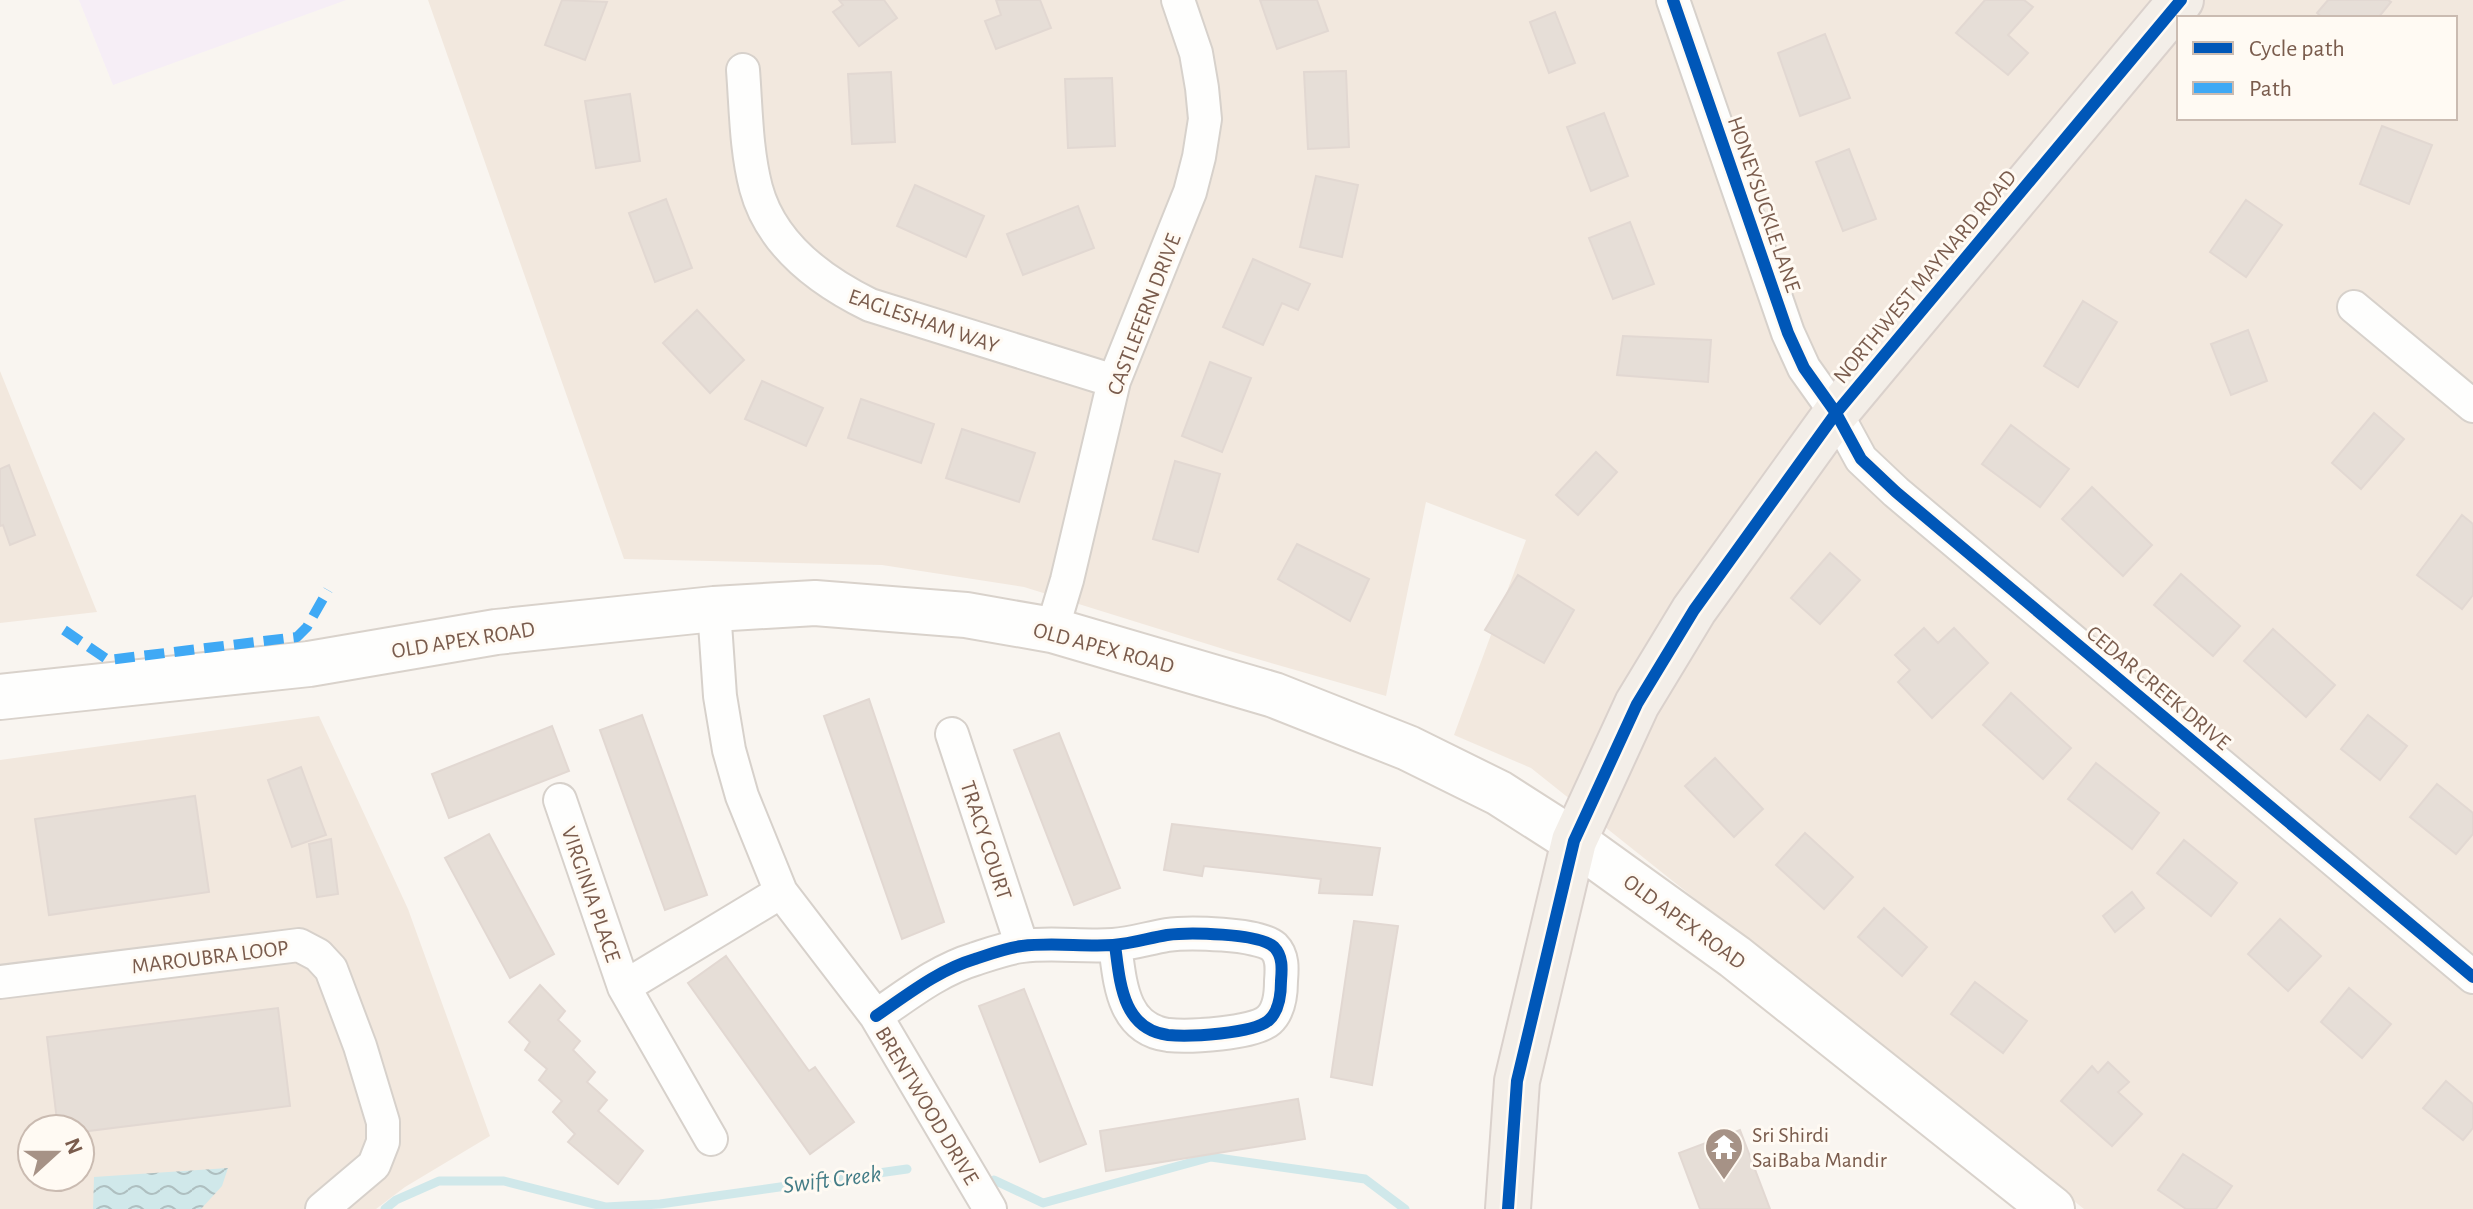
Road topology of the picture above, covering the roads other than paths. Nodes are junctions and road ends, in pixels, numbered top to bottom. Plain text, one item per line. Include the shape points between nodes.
1 (1178, 0) edge
2 (1673, 0) edge
3 (2181, 0) edge
4 (743, 70) dead end
5 (2354, 307) dead end
6 (1114, 381) junction
7 (2473, 406) edge
8 (1836, 413) junction
9 (714, 609) junction
10 (1052, 630) junction
11 (0, 697) edge
12 (952, 734) dead end
13 (560, 800) dead end
14 (1574, 841) junction
15 (781, 892) junction
16 (1115, 945) junction
17 (1022, 946) junction
18 (2473, 977) edge
19 (0, 982) edge
20 (624, 987) junction
21 (876, 1016) junction
22 (711, 1139) dead end
23 (322, 1209) edge
24 (990, 1209) edge
25 (1508, 1209) edge
26 (2052, 1209) edge

1 - 6 street, CASTLEFERN DRIVE via 1202,88 1205,119 1199,157 1190,192
2 - 8 street, HONEYSUCKLE LANE via 1788,333 1804,368
3 - 8 main road, NORTHWEST MAYNARD ROAD
4 - 6 street, EAGLESHAM WAY via 757,191 790,248 812,271 870,305
5 - 7 street
6 - 10 street, CASTLEFERN DRIVE
8 - 14 main road, NORTHWEST MAYNARD ROAD via 1694,610 1637,704
8 - 18 street, CEDAR CREEK DRIVE via 1861,459 1896,492
9 - 10 main road, OLD APEX ROAD via 815,603 966,615
9 - 11 main road, OLD APEX ROAD via 496,632 309,664
9 - 15 street, BRENTWOOD DRIVE via 729,750
10 - 14 main road, OLD APEX ROAD via 1274,695 1408,748 1499,793
12 - 17 street, TRACY COURT
13 - 20 street, VIRGINIA PLACE
14 - 25 main road, NORTHWEST MAYNARD ROAD via 1517,1081
14 - 26 main road, OLD APEX ROAD via 1735,957
15 - 20 street, VIRGINIA PLACE
15 - 21 street, BRENTWOOD DRIVE
16 - 16 street via 1170,934 1264,940 1282,960 1277,1008 1256,1027 1173,1036 1148,1029 1123,1000
16 - 17 street
17 - 21 street via 930,979
19 - 23 street, MAROUBRA LOOP via 299,945 318,955 331,969 383,1122 383,1142 374,1165
20 - 22 street, VIRGINIA PLACE
21 - 24 street, BRENTWOOD DRIVE

